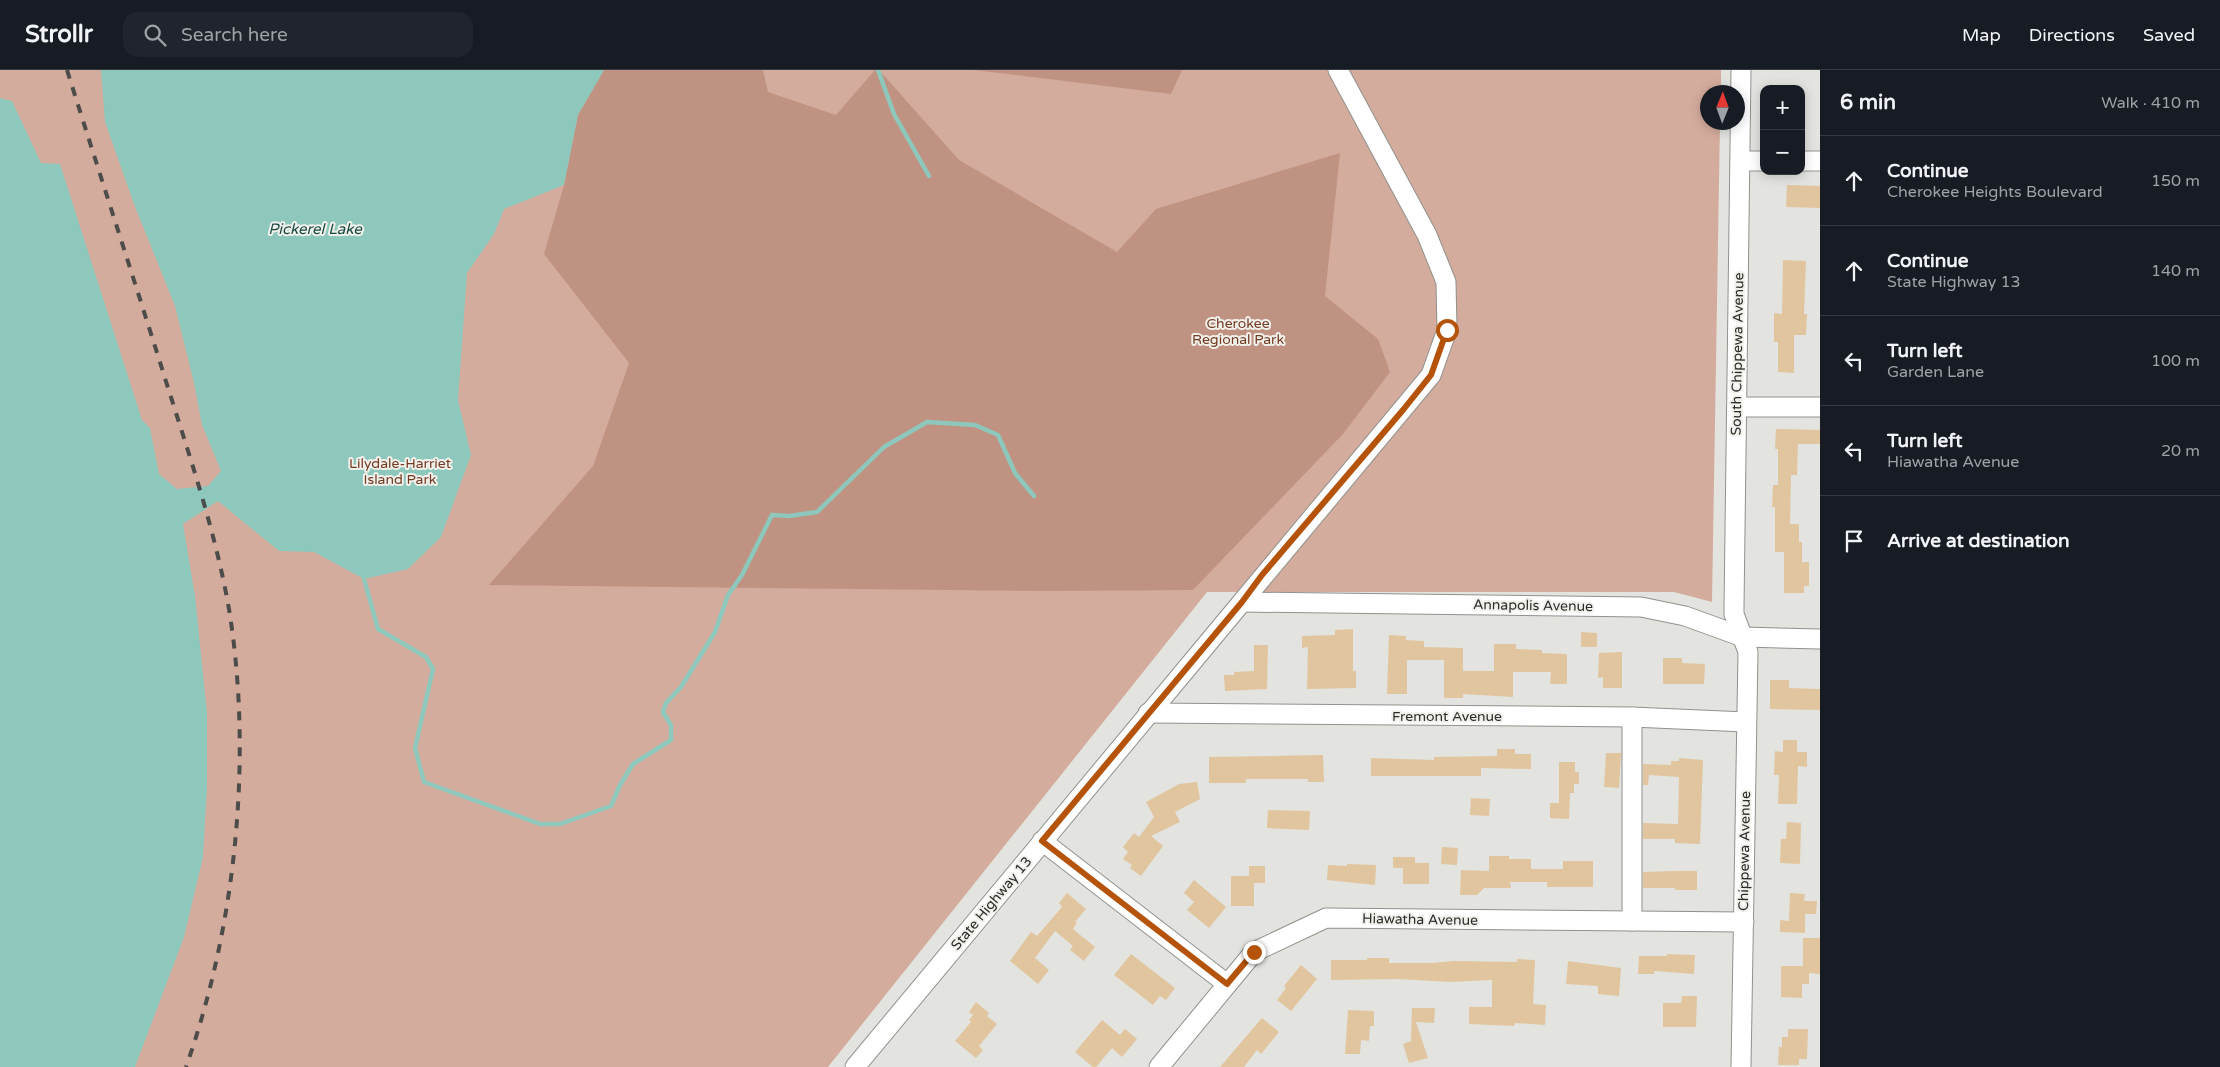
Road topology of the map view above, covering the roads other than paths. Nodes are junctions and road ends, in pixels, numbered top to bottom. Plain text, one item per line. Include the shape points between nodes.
1 (1338, 70) edge
2 (1741, 70) edge
3 (1740, 161) junction
4 (1760, 161) edge
5 (1805, 161) edge
6 (1820, 161) edge
7 (1737, 407) junction
8 (1820, 407) edge
9 (1242, 602) junction
10 (1743, 637) junction
11 (1820, 639) edge
12 (1148, 713) junction
13 (1632, 717) junction
14 (1746, 722) junction
15 (1042, 841) junction
16 (1632, 921) junction
17 (1744, 922) junction
18 (1227, 984) junction
19 (855, 1067) edge
20 (1159, 1067) edge
21 (1741, 1067) edge

1 - 9 street, State Highway 13 via 1427,235 1446,282 1447,330 1431,375
2 - 3 street, South Chippewa Avenue
3 - 4 street
3 - 7 street, South Chippewa Avenue
5 - 6 street
7 - 8 street
7 - 10 street, South Chippewa Avenue via 1734,614
9 - 10 street, Annapolis Avenue via 1641,607 1685,616
9 - 12 street, State Highway 13
10 - 11 street, Annapolis Avenue
10 - 14 street, Chippewa Avenue via 1748,652
12 - 13 street, Fremont Avenue
12 - 15 street, State Highway 13
13 - 14 street, Fremont Avenue
13 - 16 street
14 - 17 street, Chippewa Avenue
15 - 18 street
15 - 19 street, State Highway 13
16 - 17 street, Hiawatha Avenue
16 - 18 street, Hiawatha Avenue via 1326,918 1254,952
17 - 21 street, Chippewa Avenue
18 - 20 street, Hiawatha Avenue

